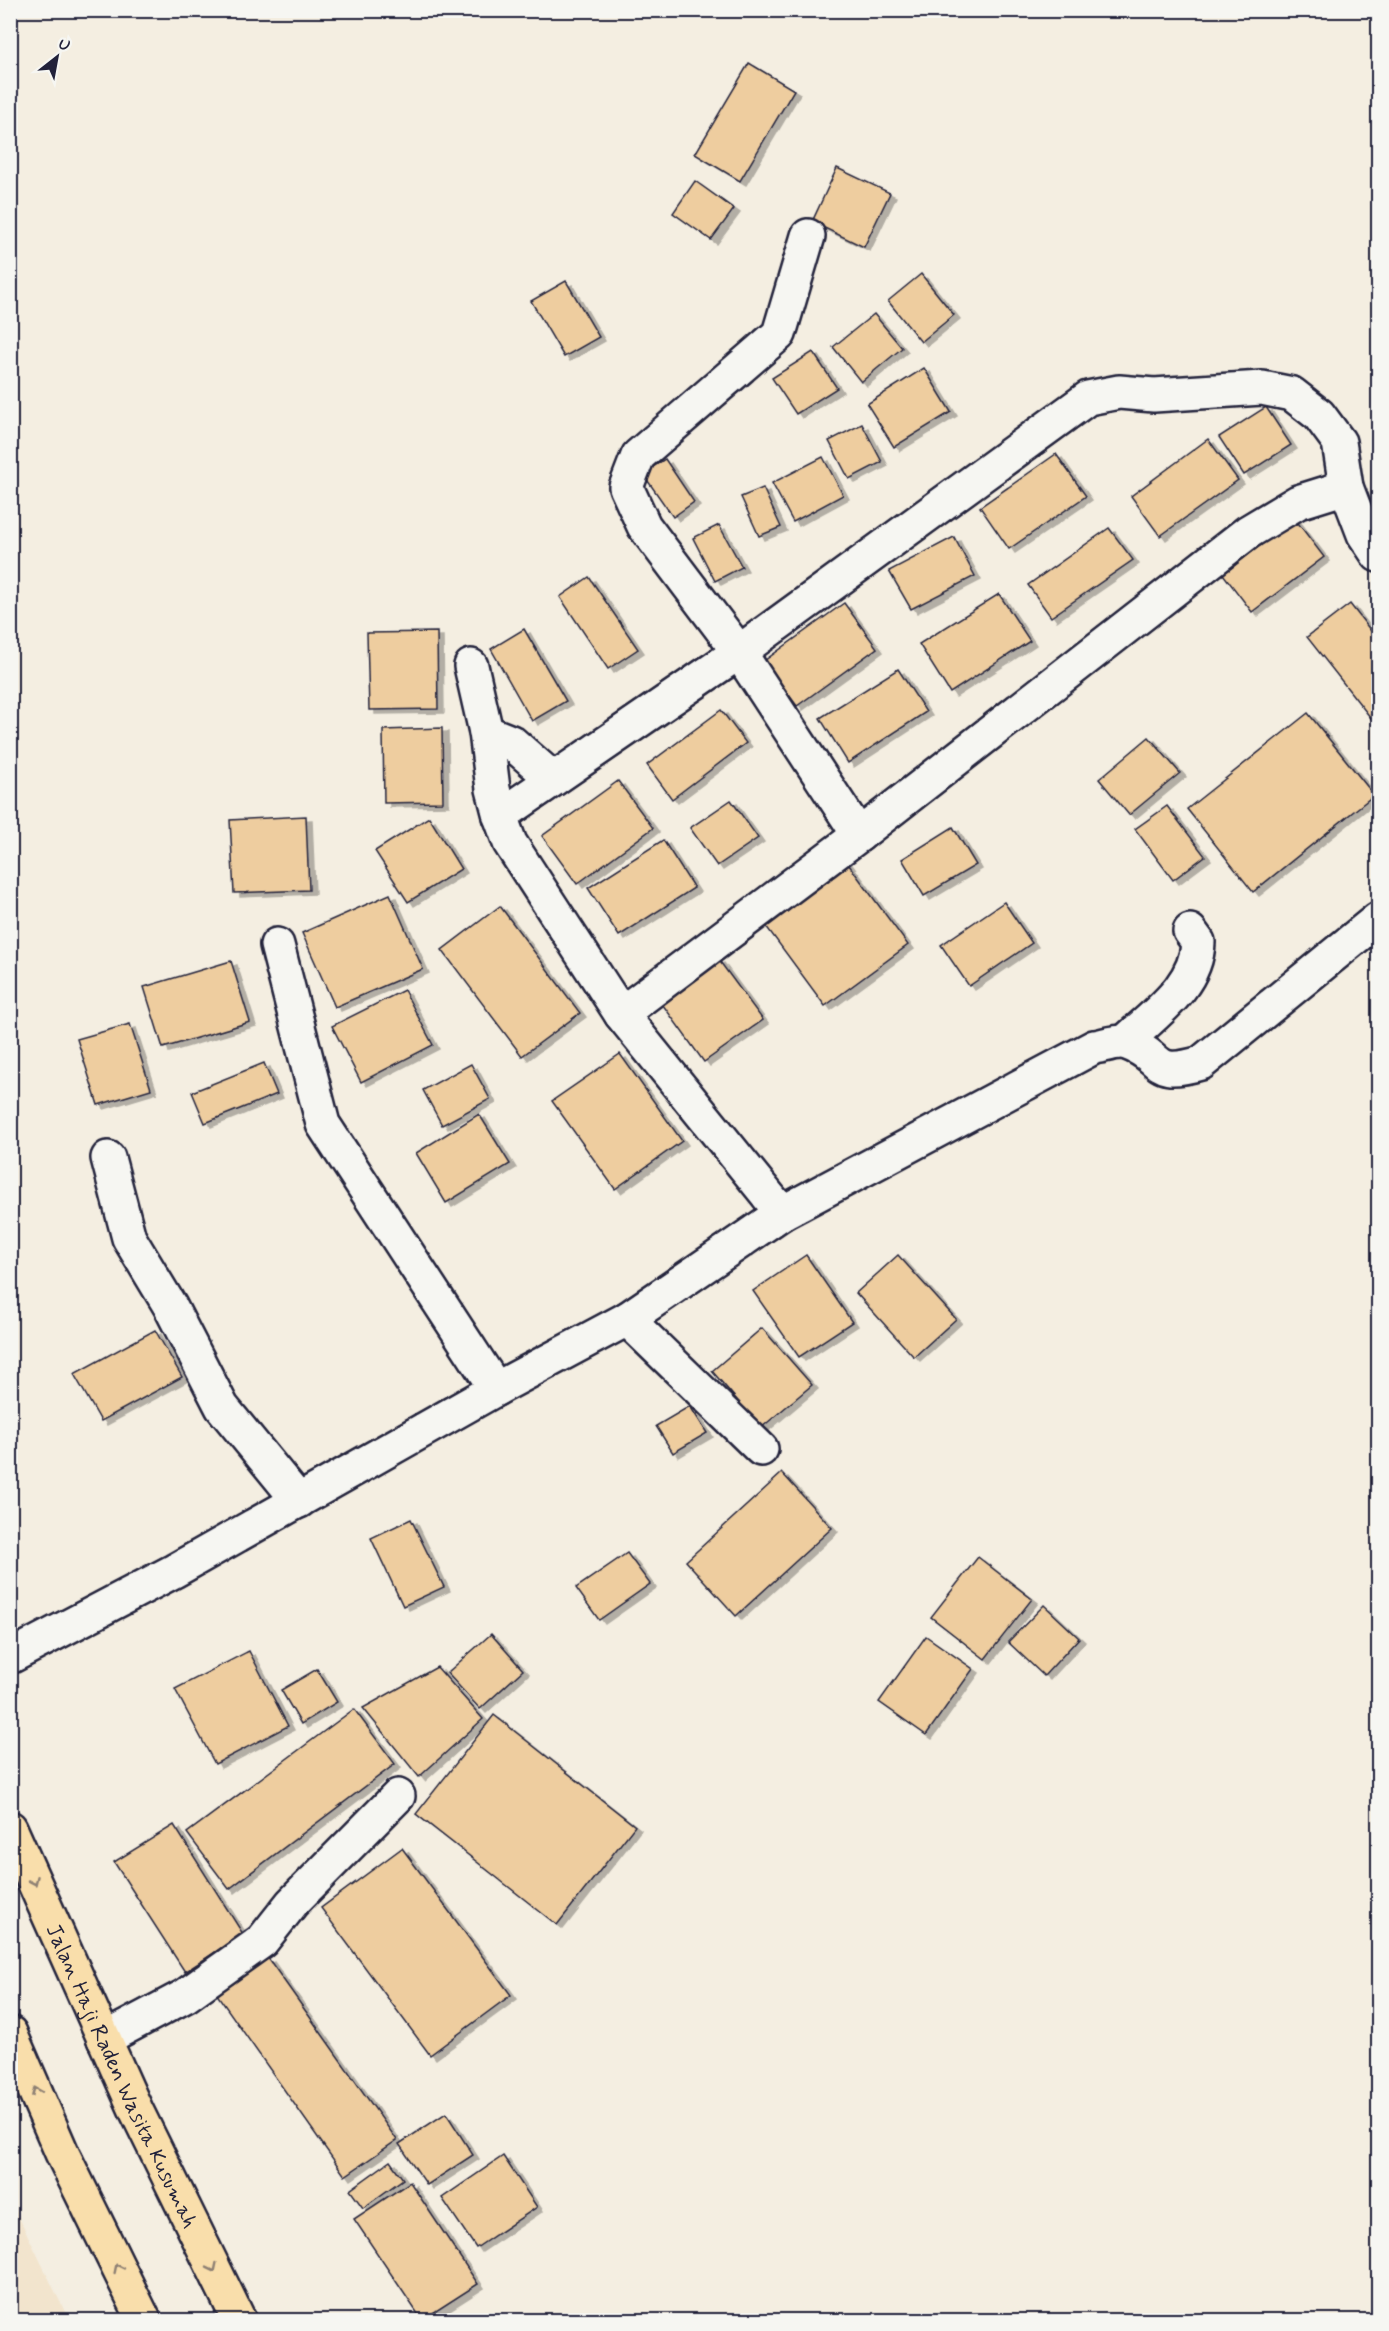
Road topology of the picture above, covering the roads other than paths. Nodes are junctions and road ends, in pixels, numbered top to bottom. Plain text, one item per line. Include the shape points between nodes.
1 (808, 236) dead end
2 (1346, 487) junction
3 (1378, 555) edge
4 (739, 652) junction
5 (471, 666) dead end
6 (486, 732) junction
7 (553, 779) junction
8 (500, 816) junction
9 (859, 835) junction
10 (1378, 919) edge
11 (1190, 931) dead end
12 (277, 945) dead end
13 (621, 1014) junction
14 (1125, 1042) junction
15 (108, 1158) dead end
16 (782, 1213) junction
17 (627, 1319) junction
18 (496, 1389) junction
19 (760, 1449) dead end
20 (299, 1501) junction
21 (10, 1657) edge
22 (398, 1796) dead end
23 (10, 1828) edge
24 (10, 2033) edge
25 (104, 2039) junction
26 (144, 2320) edge
27 (239, 2320) edge

1 - 4 street via 779,334 639,456 626,487 644,526
2 - 3 street via 1364,534
2 - 4 street via 1339,442 1319,415 1292,394 1262,388 1154,395 1119,392 1088,398
2 - 9 street via 1298,502 1248,532
4 - 7 street
4 - 9 street
5 - 6 street
6 - 7 street via 511,742
6 - 8 street
7 - 8 street
8 - 13 street via 510,843
9 - 13 street
10 - 14 street via 1201,1063 1178,1070 1162,1068
11 - 14 street via 1198,942 1193,972
12 - 18 street via 323,1124
13 - 16 street
14 - 16 street via 1094,1047
15 - 20 street via 129,1239 170,1306 222,1407
16 - 17 street
17 - 18 street
17 - 19 street
18 - 20 street
20 - 21 street
22 - 25 street via 292,1903 262,1941 185,1996
23 -> 25 highway, Jalan Haji Raden Wasita Kusumah
26 -> 24 highway via 62,2153
25 -> 27 highway, Jalan Haji Raden Wasita Kusumah

